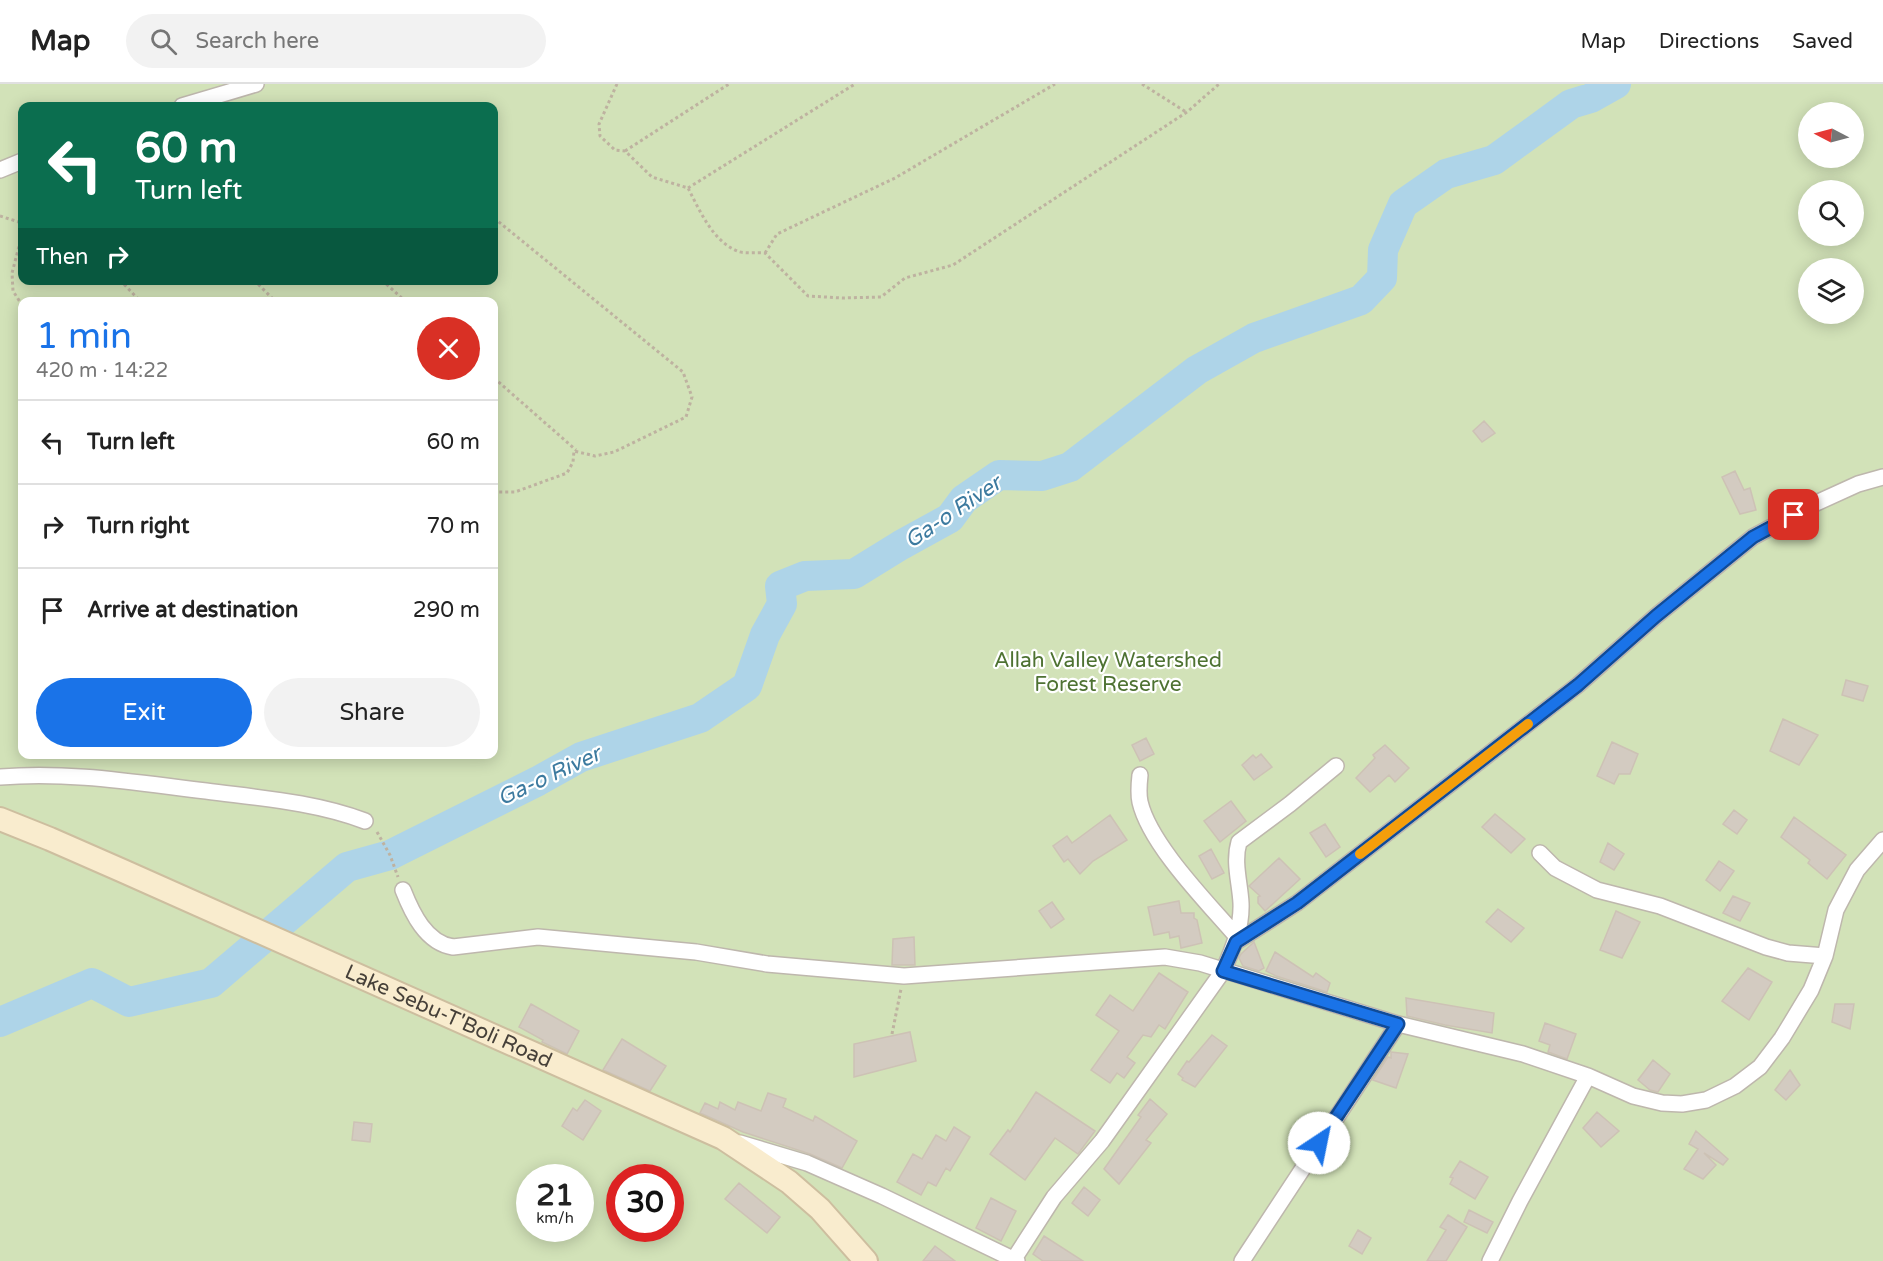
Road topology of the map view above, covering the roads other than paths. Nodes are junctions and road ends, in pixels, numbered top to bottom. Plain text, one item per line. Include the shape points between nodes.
1 (256, 84) edge
2 (195, 102) edge
3 (18, 163) edge
4 (0, 170) edge
5 (1883, 477) edge
6 (1336, 766) dead end
7 (1140, 775) dead end
8 (0, 777) edge
9 (0, 819) edge
10 (364, 821) road end
11 (1883, 840) edge
12 (1540, 853) dead end
13 (403, 890) road end
14 (1236, 939) junction
15 (1825, 956) junction
16 (1223, 971) junction
17 (1398, 1024) junction
18 (1588, 1076) junction
19 (723, 1138) junction
20 (1016, 1260) edge
21 (866, 1261) edge
22 (1242, 1261) edge
23 (1490, 1261) edge

1 - 2 street
3 - 4 street
5 - 14 street via 1814,504 1753,537 1578,685 1297,903
6 - 14 street via 1239,842 1236,851 1241,905
7 - 14 street via 1140,803 1156,837
8 - 10 street via 101,778 287,802
9 - 19 main road, Lake Sebu-T'Boli Road
11 - 15 street via 1857,870 1836,910
12 - 15 street via 1556,868 1597,890 1660,906 1766,947
13 - 16 street via 422,926 436,941 453,947 538,937 904,976 1165,957
14 - 16 street
15 - 18 street via 1811,990 1782,1038 1760,1066 1735,1086 1706,1100 1662,1103 1633,1096
16 - 17 street
16 - 20 street via 1101,1141 1054,1197
17 - 18 street via 1522,1054
17 - 22 street
18 - 23 street
19 - 20 street via 807,1163
19 - 21 main road, Lake Sebu-T'Boli Road via 789,1182 820,1209

